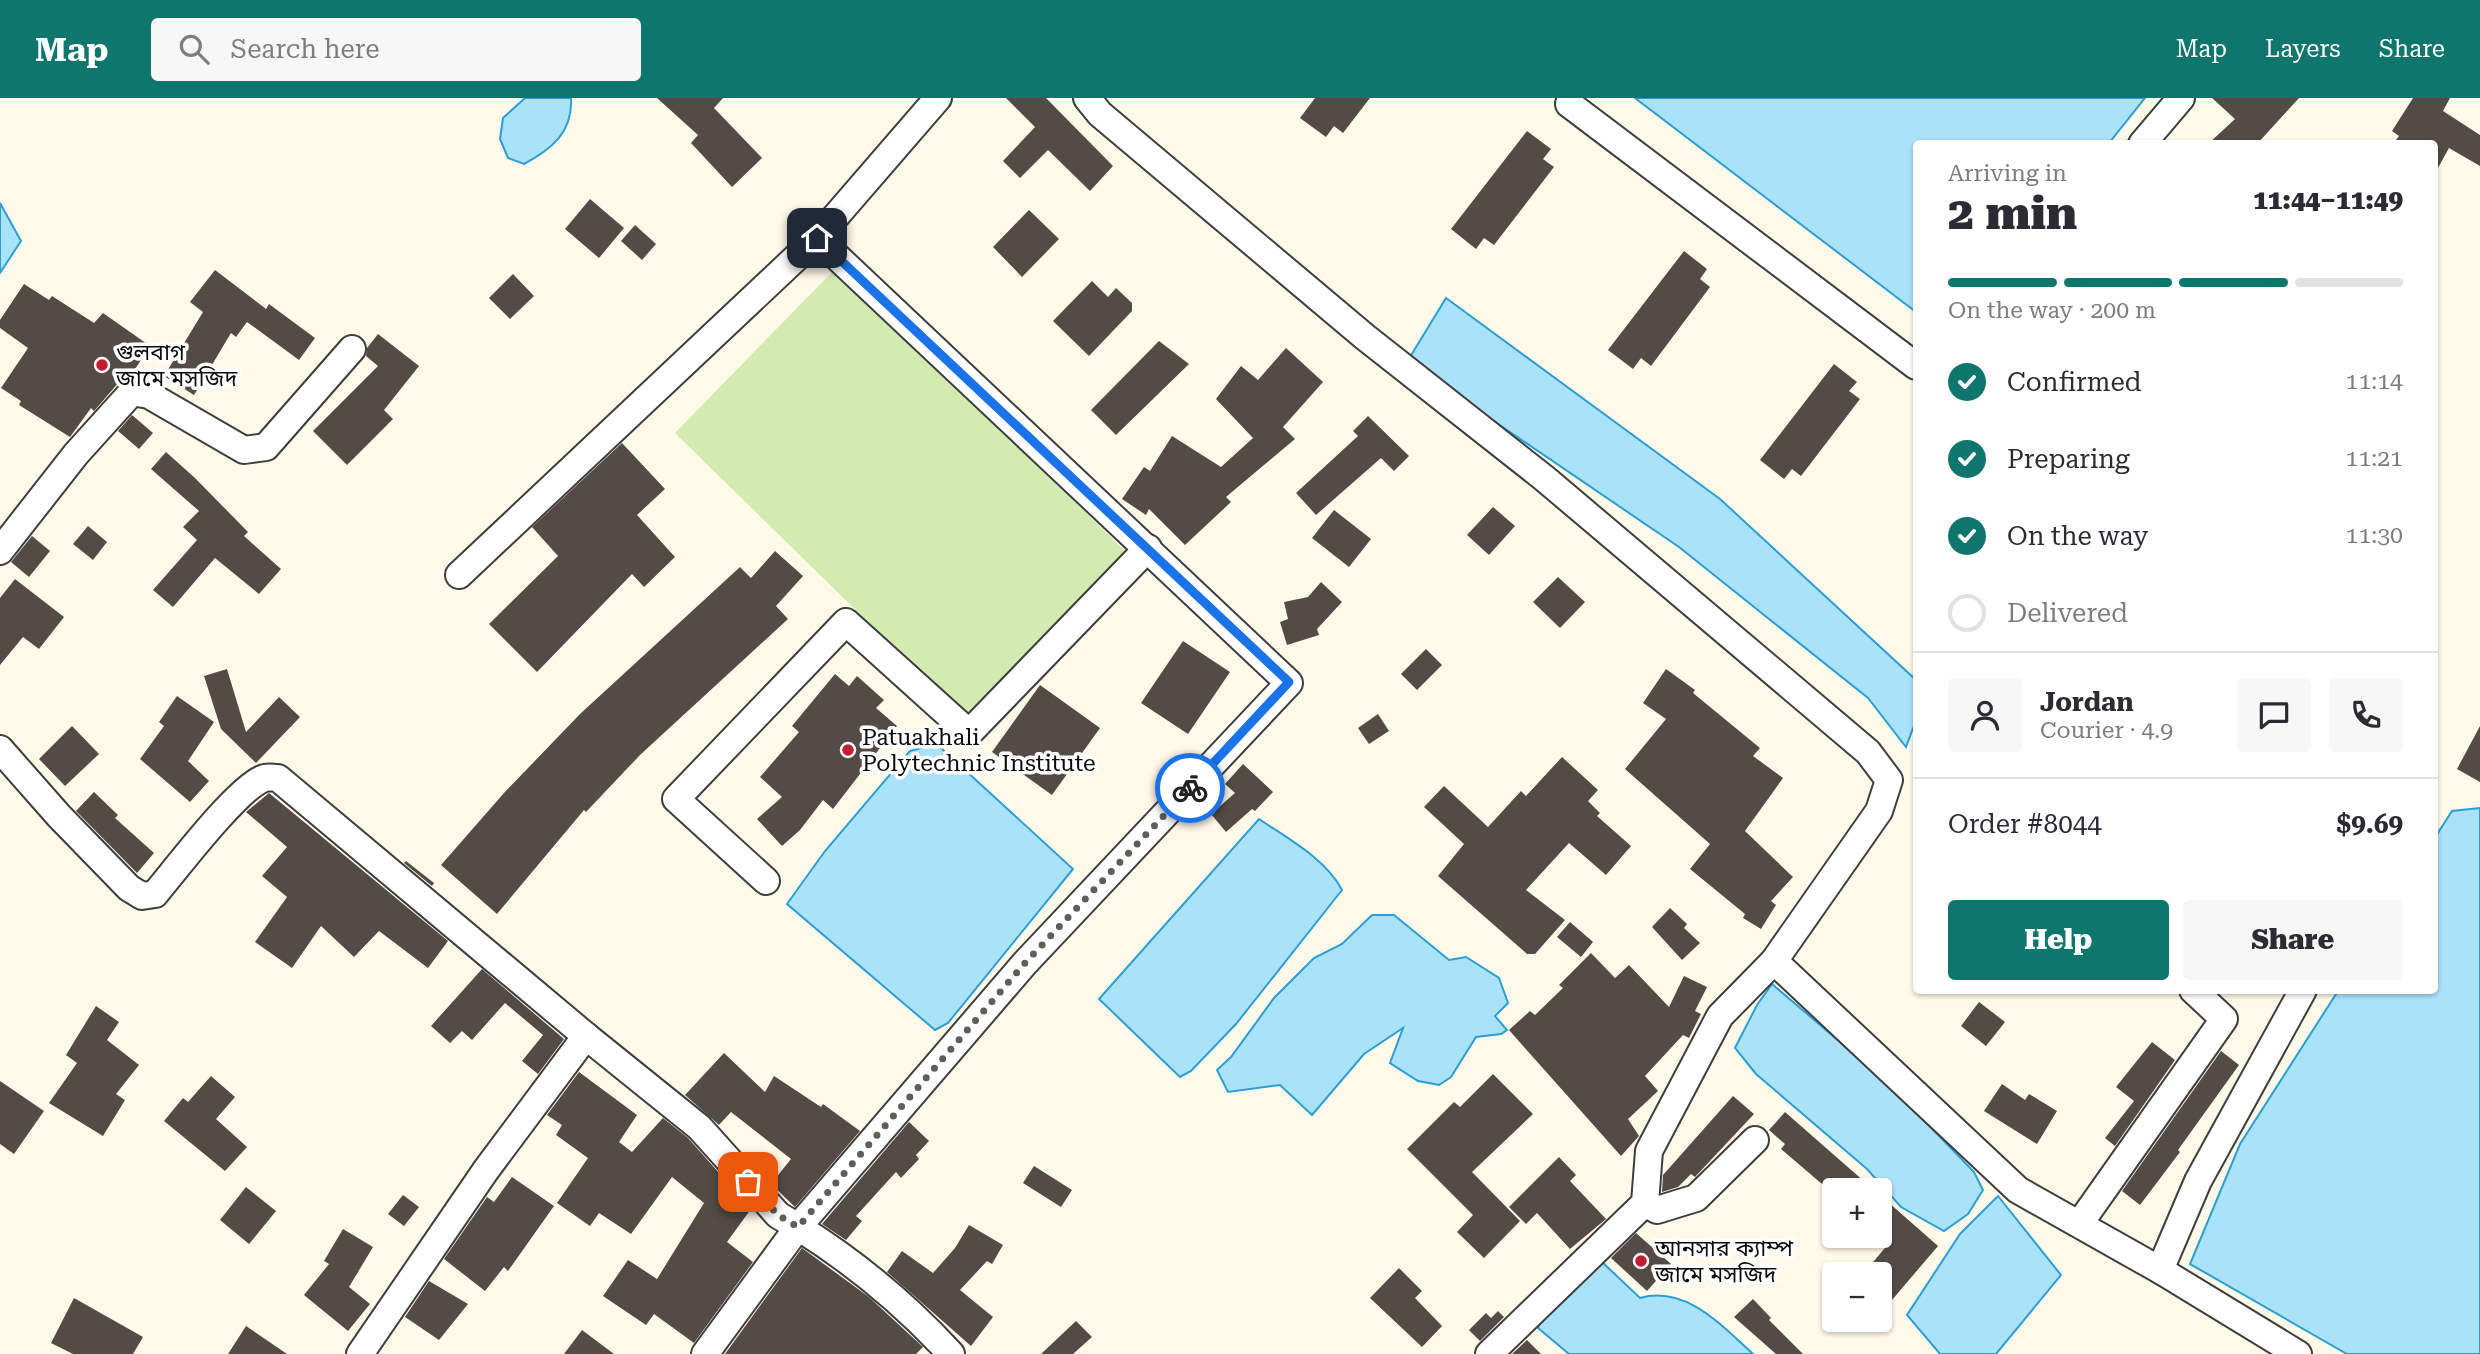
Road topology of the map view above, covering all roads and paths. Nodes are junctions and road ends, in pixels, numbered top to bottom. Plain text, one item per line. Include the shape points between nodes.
1 (938, 98) edge
2 (1087, 98) edge
3 (2181, 98) edge
4 (1568, 100) edge
5 (2145, 140) edge
6 (817, 238) junction
7 (352, 349) dead end
8 (1913, 364) edge
9 (1148, 548) junction
10 (0, 551) edge
11 (459, 575) dead end
12 (0, 749) edge
13 (766, 881) dead end
14 (1774, 961) junction
15 (2197, 994) edge
16 (2301, 994) edge
17 (586, 1036) junction
18 (1755, 1140) dead end
19 (1645, 1203) junction
20 (2080, 1223) junction
21 (798, 1227) junction
22 (2160, 1270) junction
23 (2263, 1345) edge
24 (360, 1354) edge
25 (705, 1354) edge
26 (951, 1354) edge
27 (1489, 1354) edge
28 (2298, 1354) edge

1 - 6 street
2 - 14 street via 1100,114 1365,337 1544,478 1868,752 1889,780 1879,811
3 - 5 street
4 - 8 street
6 - 9 street
6 - 11 street
7 - 10 street via 266,447 244,450 149,394 132,393 76,454
9 - 13 street via 969,733 846,622 676,799
9 - 21 street via 1289,682 1025,963
12 - 17 street via 67,825 142,896 155,894 236,800 265,777 278,778
14 - 19 street via 1720,1016 1649,1151
14 - 20 street via 2018,1190
15 - 20 street via 2224,1019
16 - 22 street via 2198,1181
17 - 21 street via 699,1127 778,1215
17 - 24 street via 486,1170
18 - 19 street via 1696,1198 1657,1210
19 - 27 street
20 - 22 street
21 - 25 street
21 - 26 street via 844,1255
22 - 23 street
23 - 28 street

